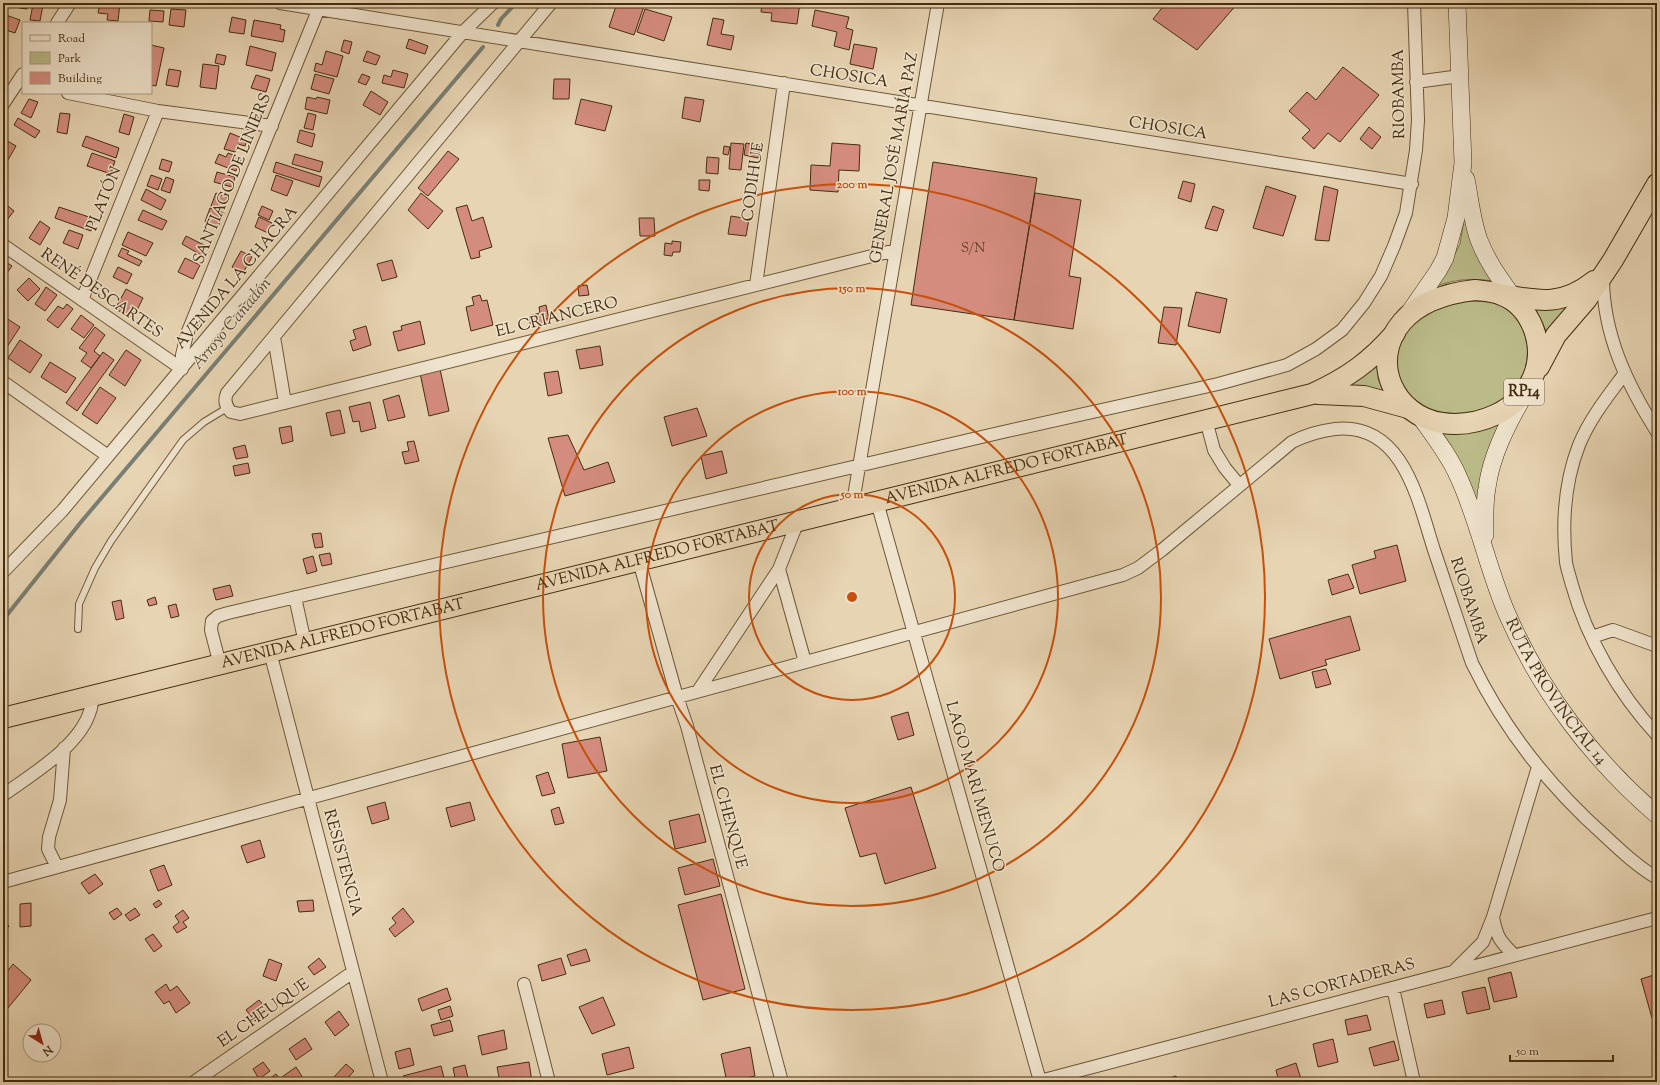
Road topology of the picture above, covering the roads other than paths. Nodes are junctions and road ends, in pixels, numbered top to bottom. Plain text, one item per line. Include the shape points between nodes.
1 (70, 3) edge
2 (280, 3) edge
3 (493, 3) edge
4 (551, 3) edge
5 (938, 3) edge
6 (1414, 3) edge
7 (1457, 3) edge
8 (320, 6) edge
9 (58, 22) edge
10 (463, 32) junction
11 (519, 41) junction
12 (1460, 76) junction
13 (21, 80) edge
14 (1416, 82) junction
15 (784, 83) junction
16 (73, 94) edge
17 (3, 104) edge
18 (920, 105) junction
19 (158, 110) junction
20 (272, 126) junction
21 (1463, 164) junction
22 (1412, 184) junction
23 (1657, 184) edge
24 (3, 245) edge
25 (896, 250) junction
26 (1603, 274) junction
27 (756, 285) junction
28 (82, 300) junction
29 (1511, 300) junction
30 (1398, 328) junction
31 (274, 337) junction
32 (182, 369) junction
33 (1624, 373) junction
34 (3, 382) edge
35 (1531, 382) junction
36 (1312, 394) junction
37 (285, 403) junction
38 (227, 408) junction
39 (1414, 412) junction
40 (1206, 420) junction
41 (1657, 432) edge
42 (108, 456) junction
43 (859, 465) junction
44 (1239, 485) junction
45 (877, 502) junction
46 (852, 508) junction
47 (798, 521) junction
48 (1486, 549) junction
49 (639, 561) junction
50 (779, 569) junction
51 (3, 572) edge
52 (295, 597) junction
53 (78, 629) dead end
54 (914, 632) junction
55 (1592, 637) junction
56 (305, 644) junction
57 (1657, 646) edge
58 (270, 652) junction
59 (804, 662) junction
60 (220, 665) junction
61 (698, 692) junction
62 (92, 696) junction
63 (676, 697) junction
64 (3, 718) edge
65 (1657, 735) edge
66 (64, 748) junction
67 (1538, 767) junction
68 (3, 795) edge
69 (308, 798) junction
70 (1657, 814) edge
71 (58, 867) junction
72 (1657, 878) edge
73 (3, 882) edge
74 (1493, 917) junction
75 (1657, 918) edge
76 (1514, 955) junction
77 (1454, 971) junction
78 (353, 972) junction
79 (524, 984) dead end
80 (1392, 988) junction
81 (1038, 1081) edge
82 (194, 1082) edge
83 (382, 1082) edge
84 (549, 1082) edge
85 (782, 1082) edge
86 (1414, 1082) edge

1 - 9 street
2 - 8 street, CHOSICA
3 - 10 street, AVENIDA LA CHACRA
4 - 11 street
5 - 18 street, GENERAL JOSÉ MARÍA PAZ
6 - 14 street, RIOBAMBA
7 - 12 main road, RUTA PROVINCIAL 14 / RP14
8 - 10 street, CHOSICA
8 - 20 street, SANTIAGO DE LINIERS
10 - 11 street, CHOSICA
10 - 32 street, AVENIDA LA CHACRA
11 - 15 street, CHOSICA
11 - 31 street
12 - 14 street
12 - 21 main road, RUTA PROVINCIAL 14 / RP14
13 - 17 street
14 - 22 street, RIOBAMBA via 1418,120
15 - 18 street, CHOSICA
15 - 27 street, CODIHUE
16 - 19 street
18 - 22 street, CHOSICA
18 - 25 street, GENERAL JOSÉ MARÍA PAZ
19 - 20 street
19 - 28 street, PLATÓN
20 - 32 street, SANTIAGO DE LINIERS via 187,334
21 - 29 main road, RUTA PROVINCIAL 14 / RP14 via 1478,239
21 - 30 main road, RUTA PROVINCIAL 14 / RP14 via 1456,218 1446,258
22 - 43 street, RIOBAMBA via 1406,212 1394,246 1381,276 1364,303 1342,330 1316,349 1287,365 1218,384
23 - 26 highway
24 - 28 street, RENÉ DESCARTES
25 - 27 street, EL CRIANCERO
25 - 43 street, GENERAL JOSÉ MARÍA PAZ
26 - 29 highway via 1581,291 1564,298
26 - 33 street via 1607,322
26 - 35 highway via 1587,299 1556,335
27 - 37 street, EL CRIANCERO
28 - 32 street, RENÉ DESCARTES
29 - 30 highway, RUTA PROVINCIAL 14 / RP14 via 1489,291 1475,290 1448,295 1423,305
29 - 35 highway, RUTA PROVINCIAL 14 / RP14 via 1529,318 1538,342 1538,354
30 - 36 highway, AVENIDA ALFREDO FORTABAT via 1375,355 1356,371
30 - 39 highway, RUTA PROVINCIAL 14 / RP14 via 1387,355 1388,378 1399,399
31 - 37 street
31 - 38 street via 227,393
32 - 42 street, AVENIDA LA CHACRA
33 - 41 street
33 - 55 street via 1597,410 1579,444 1568,482 1564,521 1566,563 1576,602
34 - 42 street
35 - 39 highway, RUTA PROVINCIAL 14 / RP14 via 1522,395 1505,410 1484,420 1443,423 1431,421
35 - 48 main road, RUTA PROVINCIAL 14 / RP14 via 1503,436 1490,473 1485,505
36 - 39 highway, AVENIDA ALFREDO FORTABAT via 1364,396
36 - 40 highway, AVENIDA ALFREDO FORTABAT
37 - 38 street, EL CRIANCERO via 240,414
38 - 53 lane via 204,422 183,440 111,541 95,568 79,604
39 - 48 main road, RUTA PROVINCIAL 14 / RP14 via 1458,474
40 - 44 street via 1218,459
40 - 45 highway, AVENIDA ALFREDO FORTABAT
42 - 51 street, AVENIDA LA CHACRA via 62,511
43 - 46 street, GENERAL JOSÉ MARÍA PAZ
43 - 52 street, RIOBAMBA
44 - 54 street, RIOBAMBA via 1162,550 1138,568 1123,575
44 - 67 street, RIOBAMBA via 1292,442 1306,434 1343,428 1362,430 1376,436 1386,445 1404,467 1411,481 1472,663 1500,714
45 - 46 highway, AVENIDA ALFREDO FORTABAT
45 - 54 street, LAGO MARÍ MENUCO
46 - 47 highway, AVENIDA ALFREDO FORTABAT
47 - 49 highway, AVENIDA ALFREDO FORTABAT
47 - 50 street
48 - 70 main road, RUTA PROVINCIAL 14 / RP14 via 1507,614 1548,690 1601,759
49 - 56 highway, AVENIDA ALFREDO FORTABAT
49 - 63 street, EL CHENQUE
50 - 59 street
50 - 61 street
52 - 56 street
52 - 60 street, RIOBAMBA via 228,613 212,621 211,630
54 - 59 street, RIOBAMBA
54 - 81 street, LAGO MARÍ MENUCO
55 - 57 street via 1613,630
55 - 65 street via 1630,702
56 - 58 highway, AVENIDA ALFREDO FORTABAT
58 - 60 highway, AVENIDA ALFREDO FORTABAT
58 - 69 street, RESISTENCIA
59 - 61 street, RIOBAMBA
60 - 62 highway, AVENIDA ALFREDO FORTABAT
61 - 63 street, RIOBAMBA
62 - 64 highway, AVENIDA ALFREDO FORTABAT
62 - 66 street via 90,712 79,733
63 - 69 street, RIOBAMBA
63 - 85 street, EL CHENQUE via 687,726
66 - 68 street
66 - 71 street via 60,800 49,837 48,850
67 - 72 street, RIOBAMBA via 1596,828 1624,854
67 - 74 street
69 - 71 street, RIOBAMBA
69 - 78 street, RESISTENCIA
71 - 73 street, RIOBAMBA
74 - 76 street via 1500,941
74 - 77 street via 1483,942
75 - 76 street, LAS CORTADERAS
76 - 77 street, LAS CORTADERAS
77 - 80 street, LAS CORTADERAS
78 - 82 street, EL CHEUQUE
78 - 83 street, RESISTENCIA
79 - 84 street
80 - 81 street, LAS CORTADERAS
80 - 86 street

